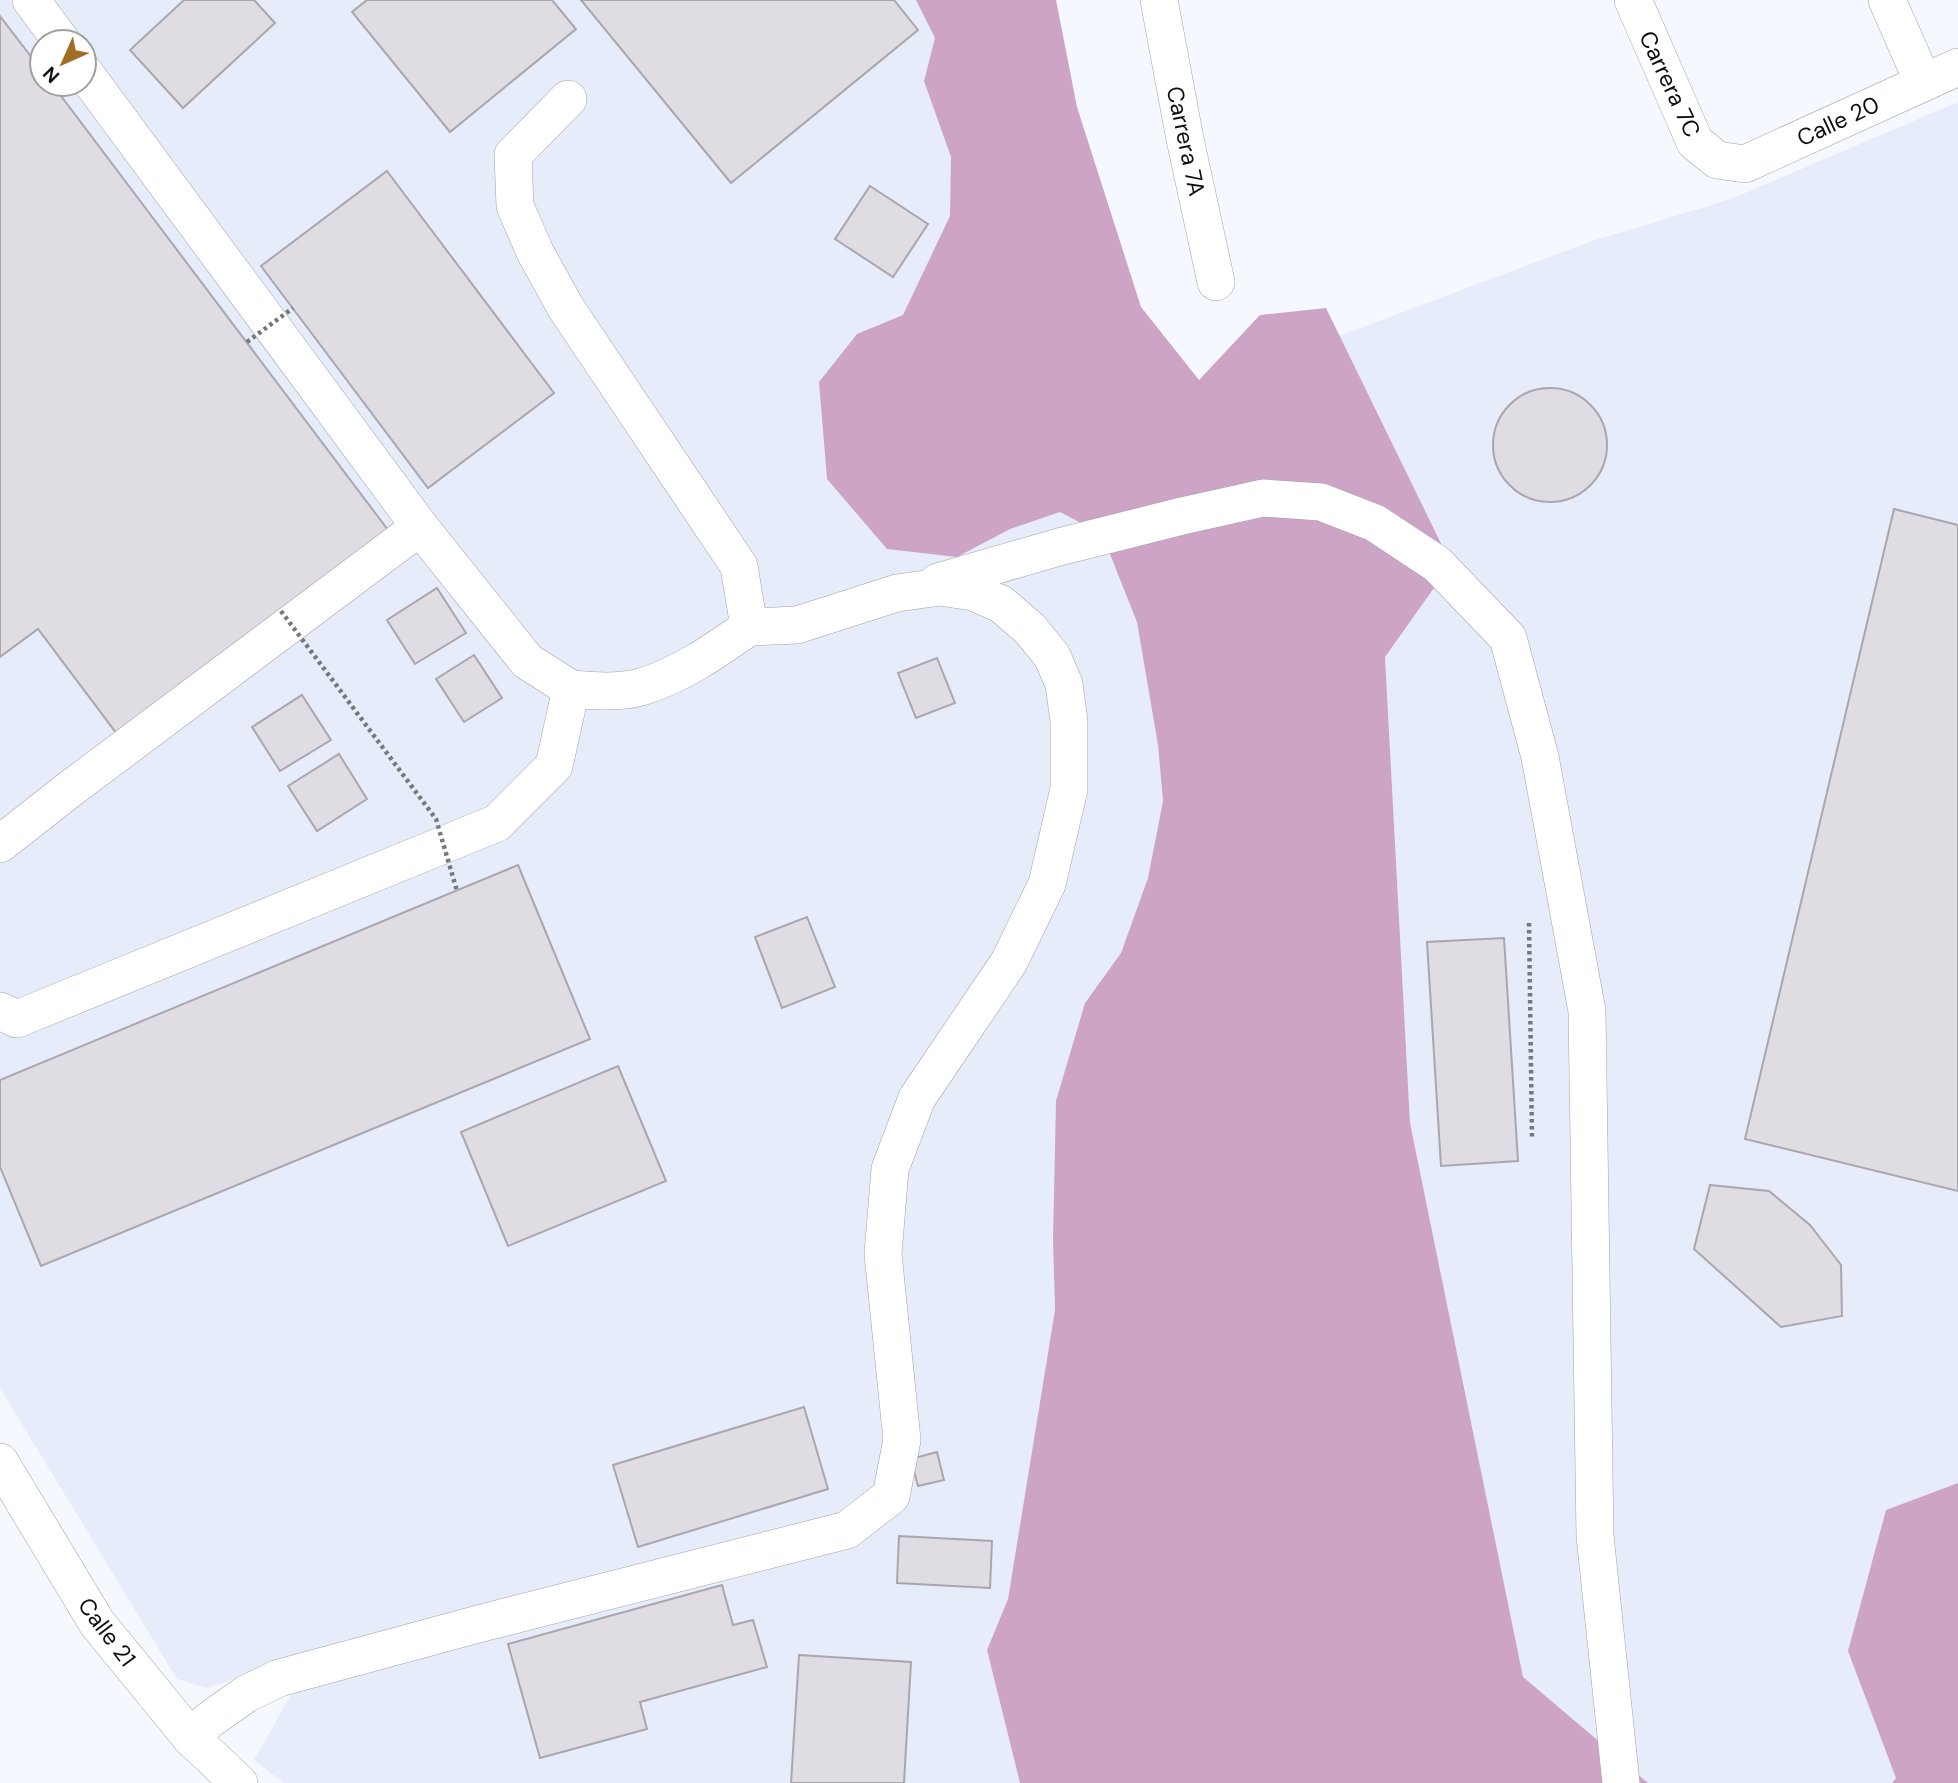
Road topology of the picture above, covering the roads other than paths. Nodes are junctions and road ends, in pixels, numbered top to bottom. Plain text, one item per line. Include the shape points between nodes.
1 (31, 0) edge
2 (1633, 0) edge
3 (1886, 0) edge
4 (1170, 1) edge
5 (52, 28) edge
6 (1958, 67) edge
7 (1923, 82) junction
8 (98, 91) edge
9 (568, 99) dead end
10 (1717, 160) joint
11 (1216, 282) dead end
12 (420, 527) junction
13 (897, 593) junction
14 (749, 627) junction
15 (571, 689) junction
16 (0, 845) edge
17 (0, 1011) edge
18 (0, 1462) edge
19 (191, 1738) junction
20 (239, 1783) edge
21 (1621, 1783) edge

1 - 5 street
2 - 10 street, Carrera 7C via 1695,142
3 - 7 street
4 - 11 street, Carrera 7A via 1185,139
6 - 7 street, Calle 20
7 - 10 street, Calle 20 via 1745,164
8 - 12 street
9 - 14 street via 513,155 515,206 566,308 739,566
12 - 15 street via 527,661
12 - 16 street
13 - 14 street via 797,625
13 - 19 street via 940,587 973,592 1001,604 1030,629 1052,656 1063,684 1069,721 1069,789 1047,884 1009,962 917,1098 890,1169 883,1254 902,1440 891,1496 847,1530 279,1678 246,1695
13 - 21 street via 1059,547 1263,498 1321,502 1375,523 1437,564 1508,638 1540,757 1587,1011 1595,1536
14 - 15 street via 696,664 640,687 605,692
15 - 17 street via 554,766 497,822 17,1019
18 - 19 street, Calle 21 via 97,1623
19 - 20 street, Calle 21

